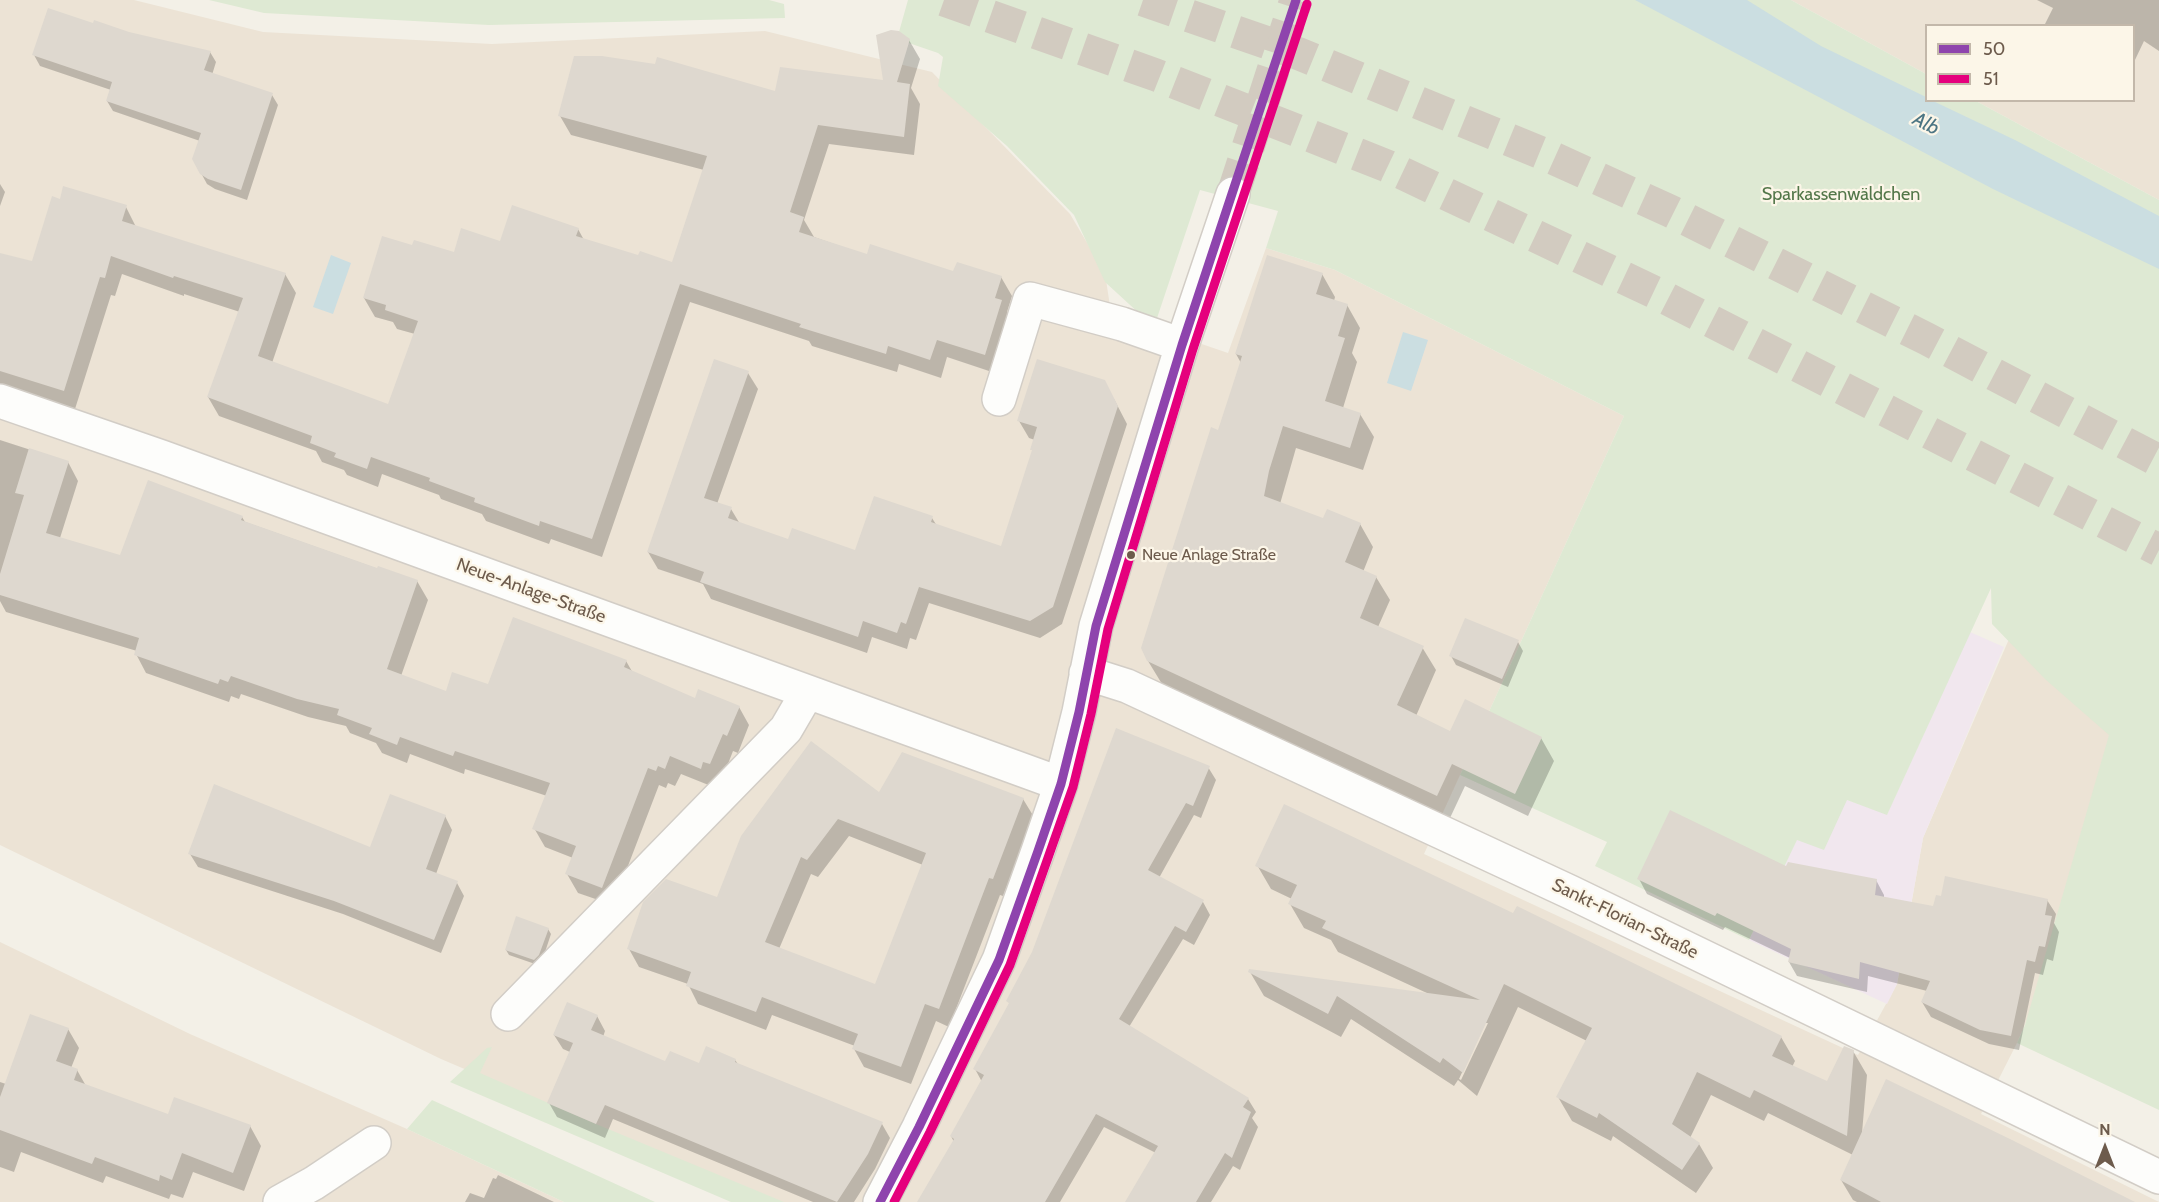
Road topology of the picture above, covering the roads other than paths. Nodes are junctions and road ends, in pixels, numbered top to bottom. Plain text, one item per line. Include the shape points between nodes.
1 (1233, 194) tunnel mouth
2 (1182, 345) junction
3 (999, 399) dead end
4 (0, 401) edge
5 (1086, 673) junction
6 (807, 693) junction
7 (1061, 784) junction
8 (508, 1014) dead end
9 (374, 1143) dead end
10 (2159, 1177) edge
11 (280, 1202) edge
12 (880, 1202) edge

1 - 2 street
2 - 3 street via 1030,299
2 - 5 street via 1096,626
4 - 6 street, Neue-Anlage-Straße via 173,460
5 - 7 street
5 - 10 street, Sankt-Florian-Straße via 1127,686 1570,892
6 - 7 street, Neue-Anlage-Straße
6 - 8 street via 786,729
7 - 12 street via 999,960
9 - 11 street

